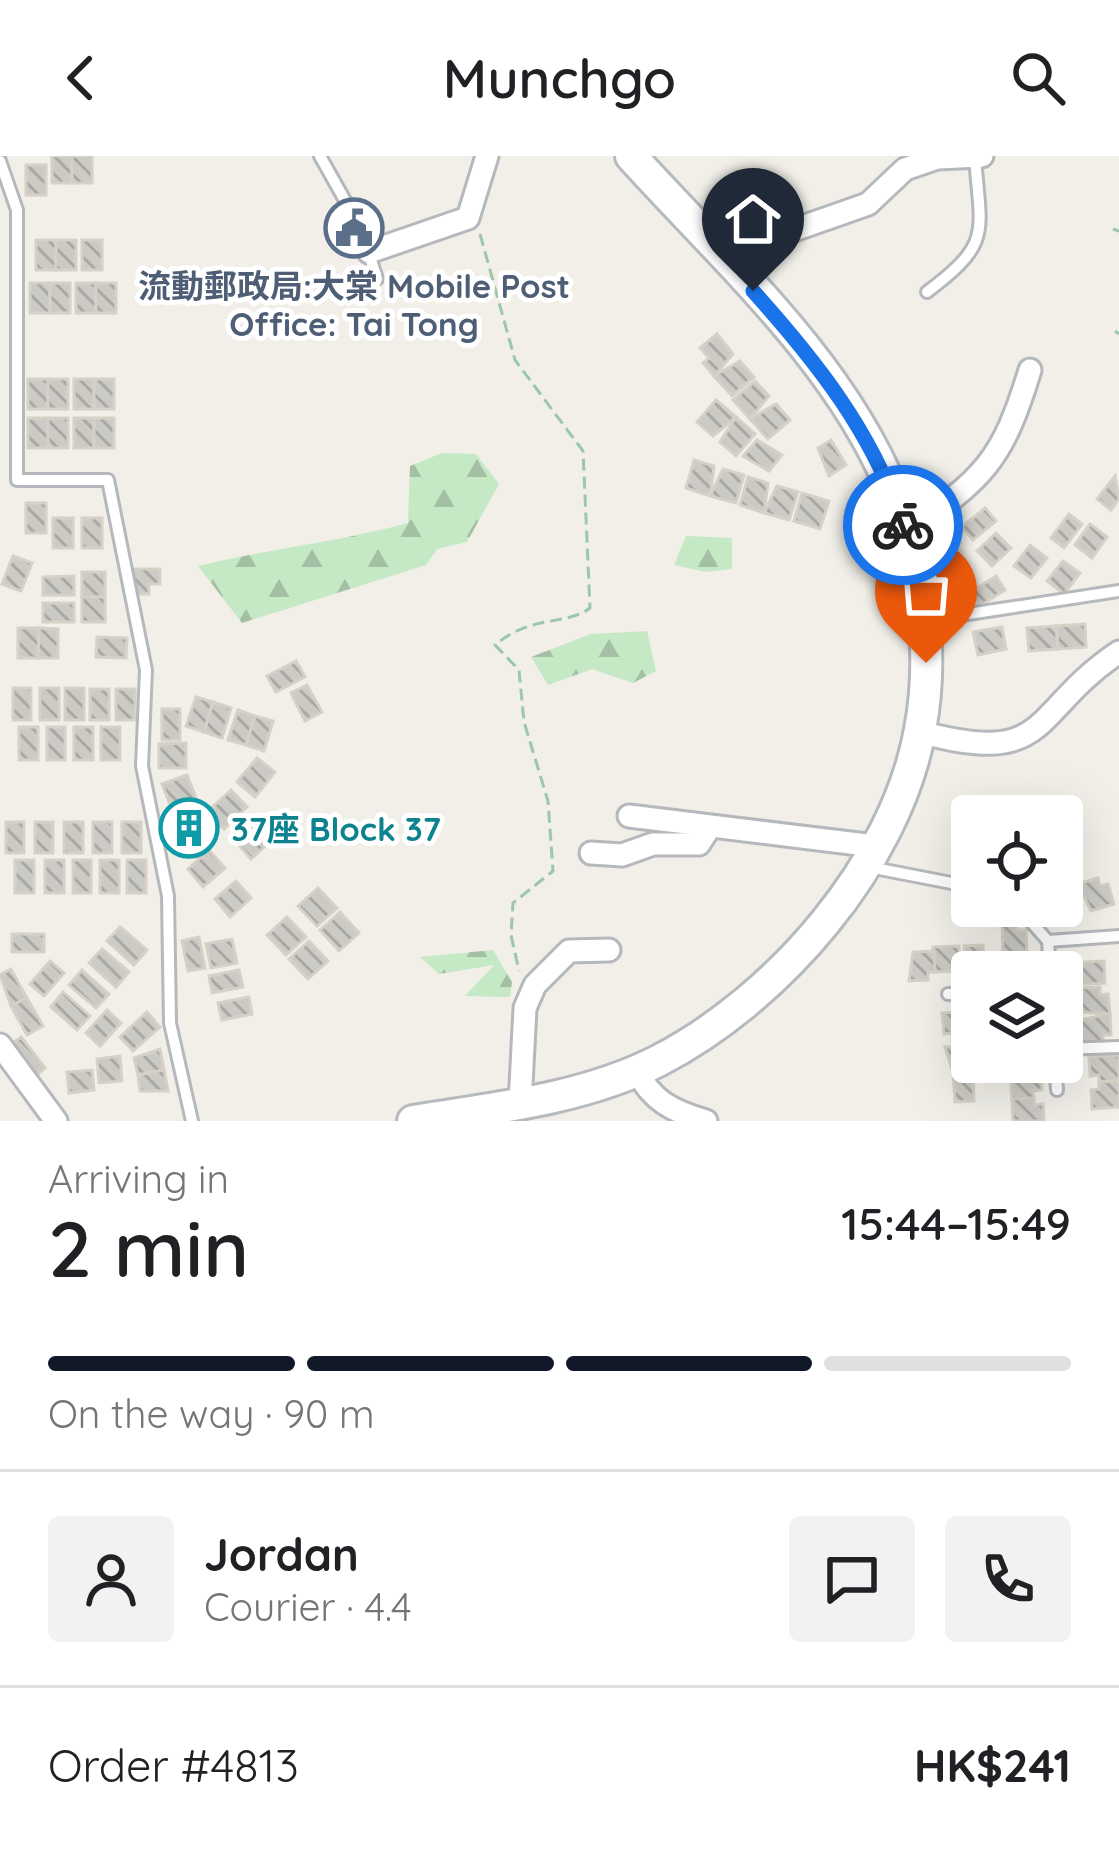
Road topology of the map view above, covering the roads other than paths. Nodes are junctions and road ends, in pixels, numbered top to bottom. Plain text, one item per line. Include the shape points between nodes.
1 (320, 156) edge
2 (487, 156) edge
3 (631, 156) edge
4 (978, 157) edge
5 (0, 161) edge
6 (369, 252) junction
7 (728, 263) junction
8 (377, 279) dead end
9 (927, 292) dead end
10 (1030, 370) dead end
11 (906, 532) junction
12 (1119, 591) edge
13 (926, 621) junction
14 (1119, 652) edge
15 (920, 732) junction
16 (629, 816) dead end
17 (710, 827) junction
18 (591, 853) dead end
19 (868, 855) junction
20 (951, 881) edge
21 (1036, 927) edge
22 (1119, 936) edge
23 (1048, 940) junction
24 (609, 950) dead end
25 (1049, 951) edge
26 (948, 994) dead end
27 (951, 994) edge
28 (0, 1045) edge
29 (1119, 1047) edge
30 (1083, 1048) edge
31 (636, 1070) junction
32 (1056, 1083) edge
33 (1057, 1090) dead end
34 (531, 1109) edge
35 (693, 1120) edge
36 (56, 1121) edge
37 (192, 1121) edge
38 (418, 1121) edge

1 - 6 lane
2 - 6 street via 468,218
3 - 7 street
4 - 7 street via 905,169 868,204 771,238
4 - 9 lane via 979,240 970,259
5 - 37 lane via 17,210 17,481 108,481 146,670 142,766 168,896 170,1023
6 - 8 lane
7 - 11 street via 850,412
10 - 11 street via 991,465
11 - 13 street
12 - 13 lane
13 - 15 street
14 - 15 street via 1025,739 967,745
15 - 19 street via 886,830
16 - 17 street
17 - 18 street via 699,844
17 - 19 street
19 - 20 lane
19 - 31 street via 816,934 772,982 722,1024
21 - 23 lane
22 - 23 lane
23 - 25 lane
24 - 34 street via 568,951 530,993
26 - 27 lane
28 - 36 street
29 - 30 lane
31 - 34 street
31 - 35 street via 649,1094
32 - 33 lane
34 - 38 street

